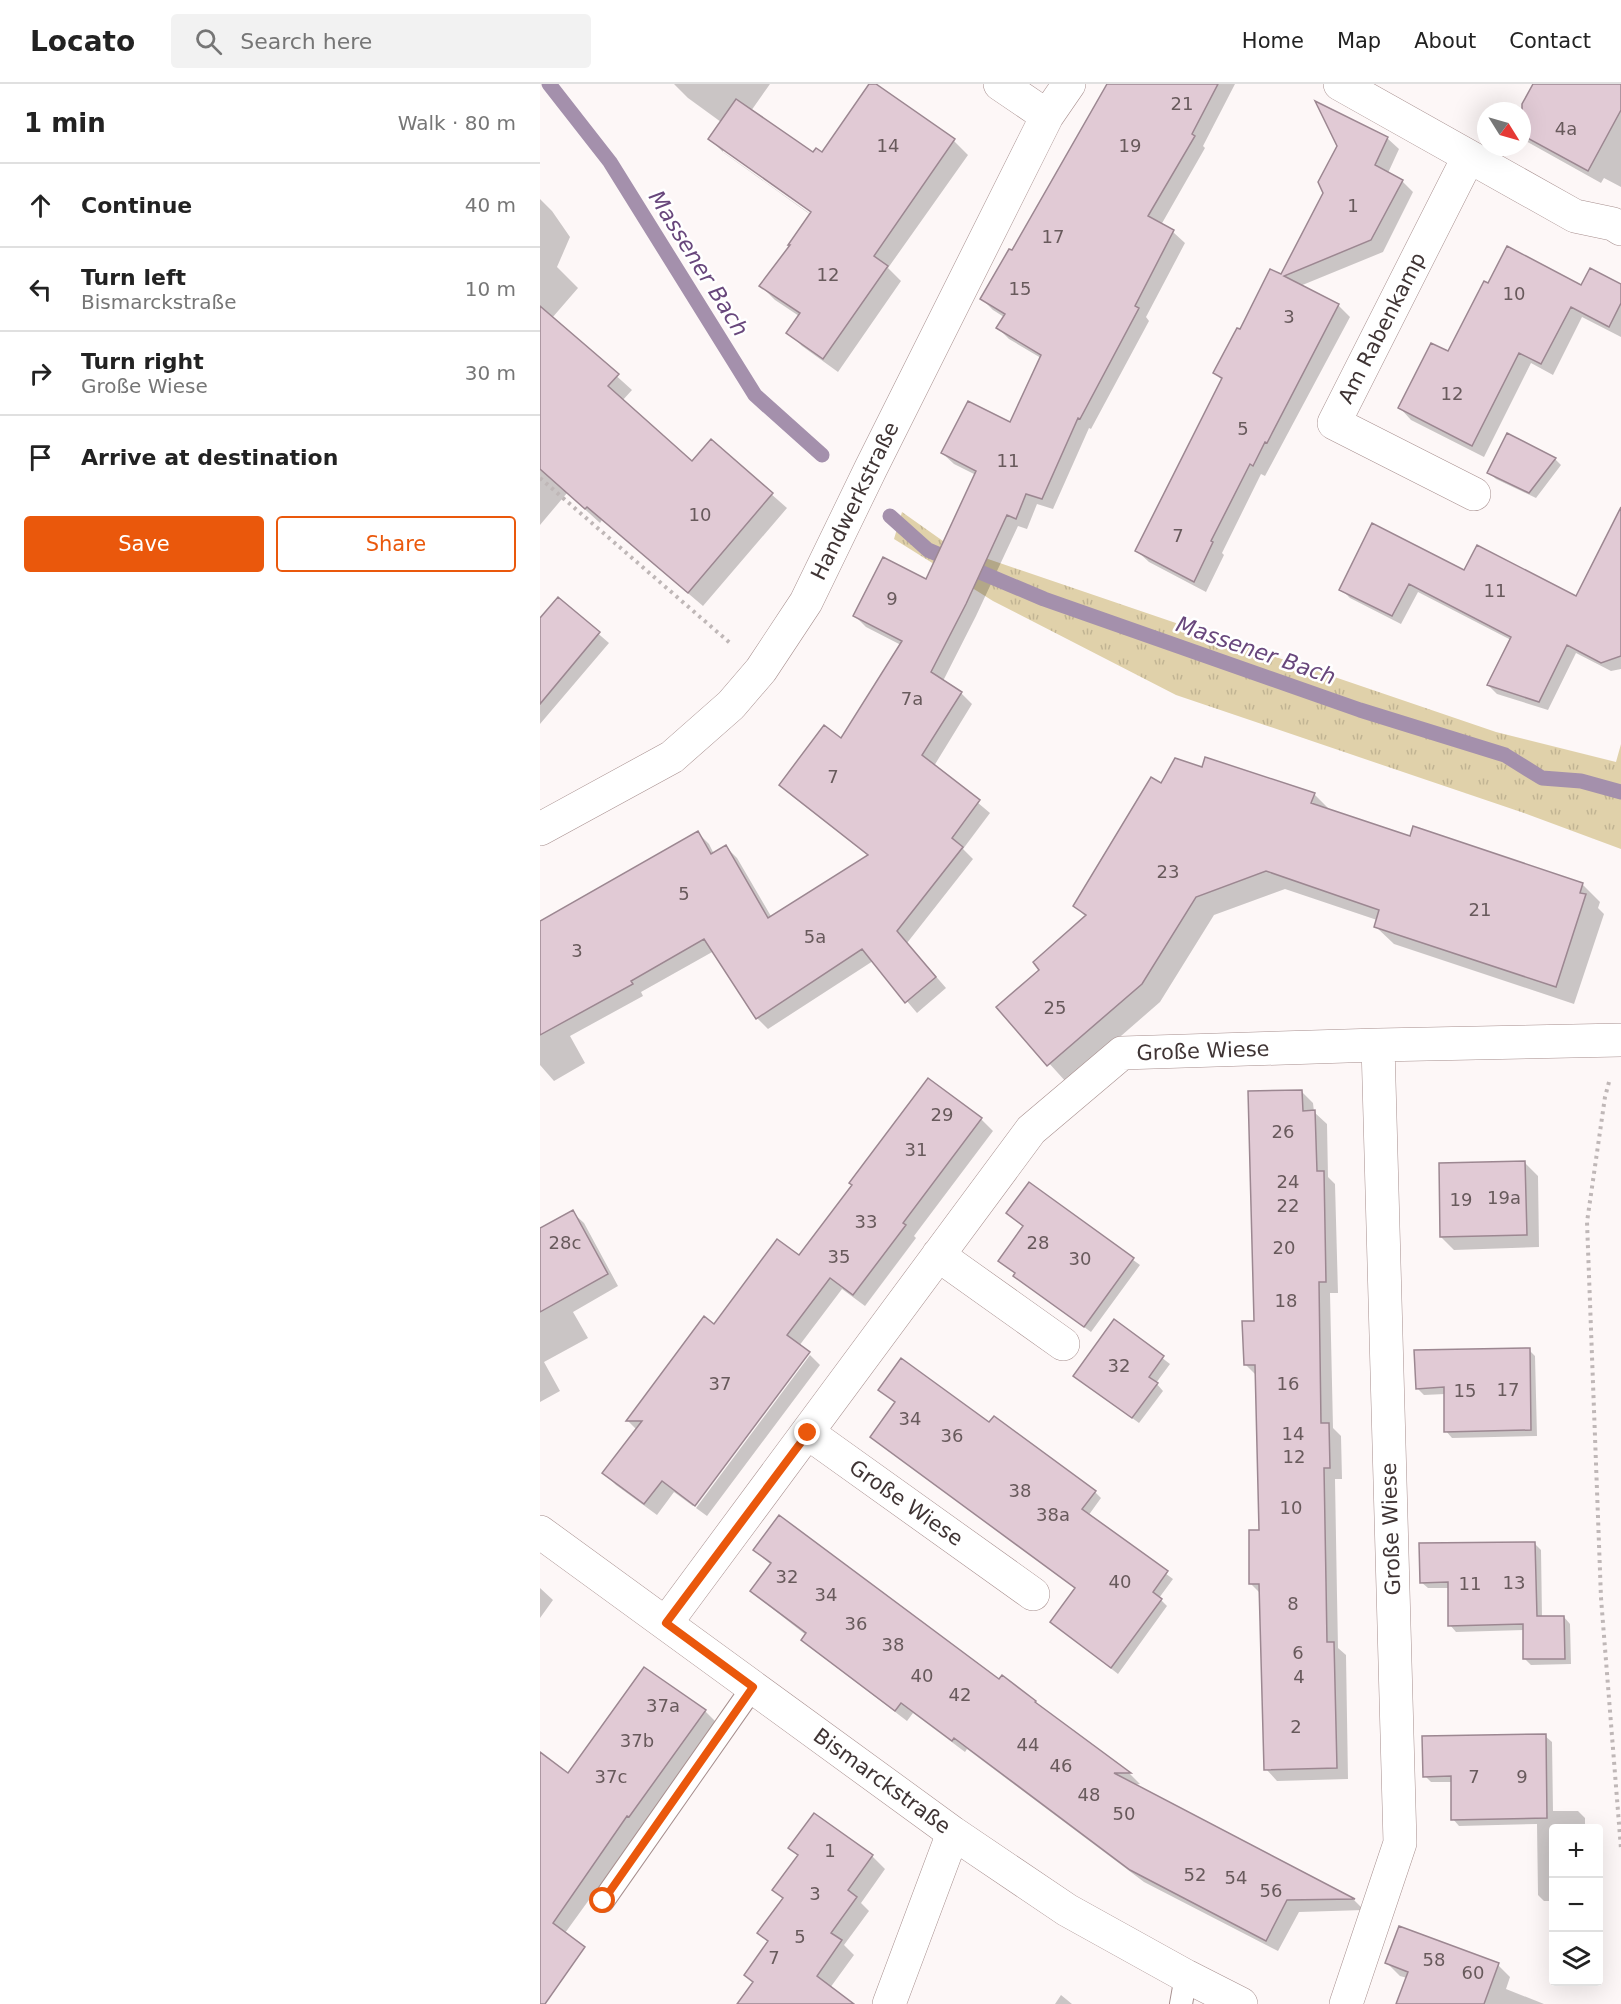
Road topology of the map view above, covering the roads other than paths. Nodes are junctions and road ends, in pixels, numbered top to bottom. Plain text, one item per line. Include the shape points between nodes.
1 (1000, 84) edge
2 (1069, 84) edge
3 (1340, 84) edge
4 (1047, 116) junction
5 (1468, 158) junction
6 (1621, 229) edge
7 (1474, 494) dead end
8 (540, 829) edge
9 (1621, 1040) edge
10 (1378, 1046) junction
11 (938, 1255) junction
12 (1063, 1344) dead end
13 (808, 1433) junction
14 (540, 1532) edge
15 (1033, 1594) dead end
16 (666, 1623) junction
17 (753, 1687) junction
18 (953, 1833) junction
19 (603, 1901) dead end
20 (1184, 1990) edge
21 (889, 2004) edge
22 (1241, 2004) edge
23 (1346, 2004) edge

1 - 4 street
2 - 4 street, Handwerkstraße
3 - 5 street
4 - 8 street, Handwerkstraße via 806,602 761,670 731,705 672,757
5 - 6 street via 1575,216
5 - 7 street, Am Rabenkamp via 1334,423
9 - 10 street, Große Wiese
10 - 11 street, Große Wiese via 1122,1053 1031,1130
10 - 23 street, Große Wiese via 1400,1843
11 - 12 street
11 - 13 street, Große Wiese
13 - 15 street, Große Wiese
13 - 16 street, Große Wiese
14 - 16 street, Bismarckstraße
16 - 17 street, Bismarckstraße
17 - 18 street, Bismarckstraße
17 - 19 lane
18 - 20 street, Bismarckstraße
18 - 21 street
20 - 22 street, Bismarckstraße

